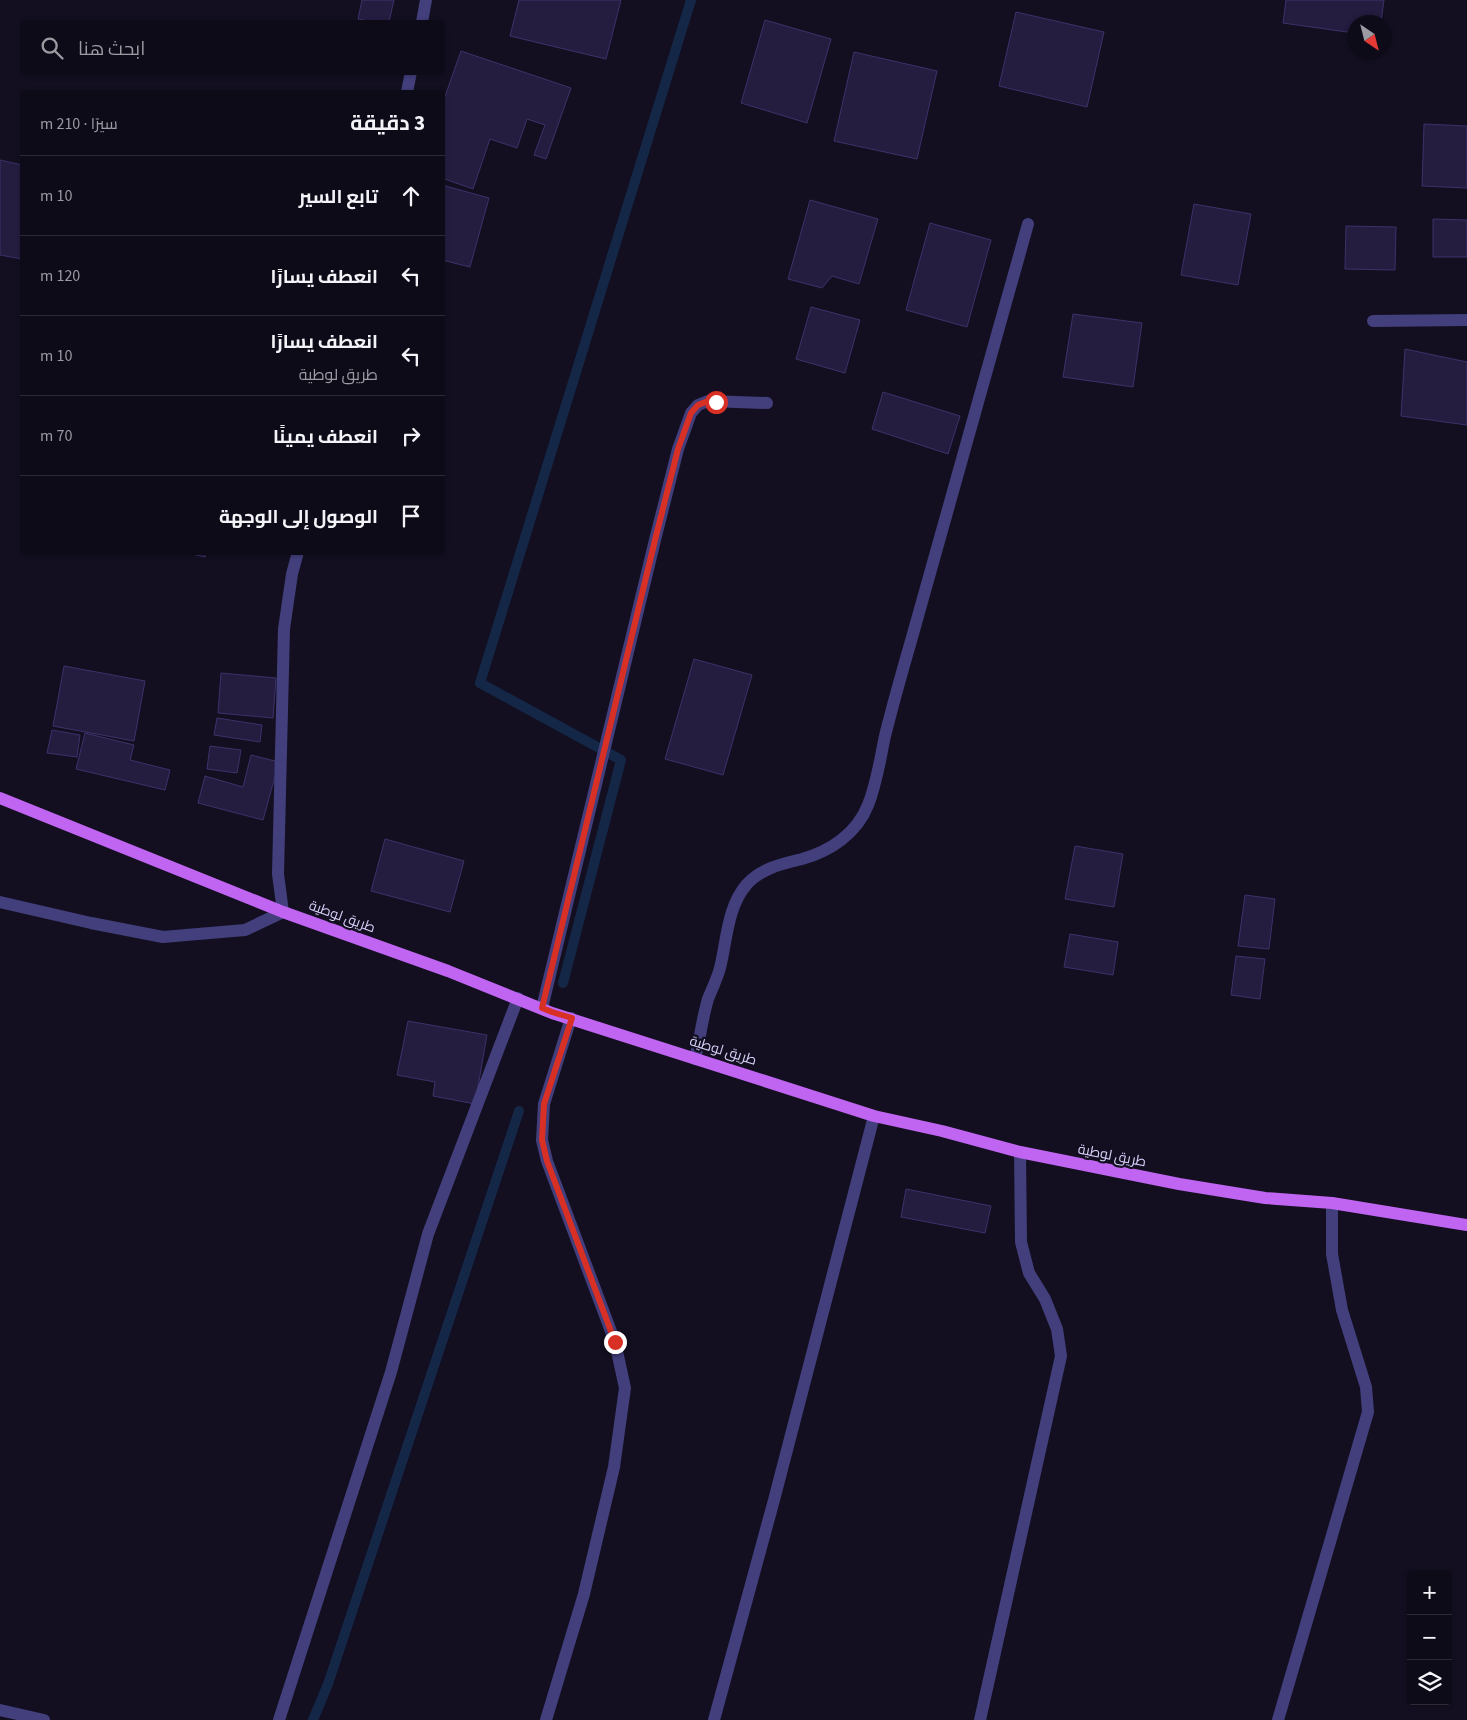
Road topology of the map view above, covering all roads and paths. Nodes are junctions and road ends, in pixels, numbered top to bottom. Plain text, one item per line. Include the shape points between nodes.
1 (426, 0) edge
2 (422, 20) edge
3 (410, 75) edge
4 (407, 90) edge
5 (1028, 224) dead end
6 (1467, 320) edge
7 (1373, 321) dead end
8 (767, 403) dead end
9 (297, 555) edge
10 (0, 798) edge
11 (0, 902) edge
12 (283, 912) junction
13 (518, 998) junction
14 (542, 1008) junction
15 (572, 1018) junction
16 (695, 1059) junction
17 (874, 1116) junction
18 (1020, 1152) junction
19 (1332, 1203) junction
20 (1467, 1224) edge
21 (0, 1710) edge
22 (44, 1720) edge
23 (279, 1720) edge
24 (546, 1720) edge
25 (714, 1720) edge
26 (980, 1720) edge
27 (1278, 1720) edge

1 - 2 street
3 - 4 street
5 - 16 street via 868,804 859,824 843,839 825,850 758,874 745,886 728,924 720,968 708,1000
6 - 7 street
8 - 14 street via 708,401 691,413 678,449 657,531
9 - 12 street via 284,629 278,874
10 - 12 main road, طريق لوطية
11 - 12 street via 164,937 245,930
12 - 13 main road, طريق لوطية
13 - 14 main road, طريق لوطية
13 - 23 street via 428,1234 392,1372
14 - 15 main road, طريق لوطية
15 - 16 main road, طريق لوطية
15 - 24 street via 544,1104 542,1140 615,1342 625,1388 614,1467 584,1594
16 - 17 main road, طريق لوطية
17 - 18 main road, طريق لوطية
17 - 25 street
18 - 19 main road, طريق لوطية via 1264,1198
18 - 26 street via 1021,1242 1029,1273 1045,1299 1057,1329 1060,1356
19 - 20 main road, طريق لوطية
19 - 27 street via 1332,1254 1342,1310 1366,1387 1368,1412
21 - 22 street

